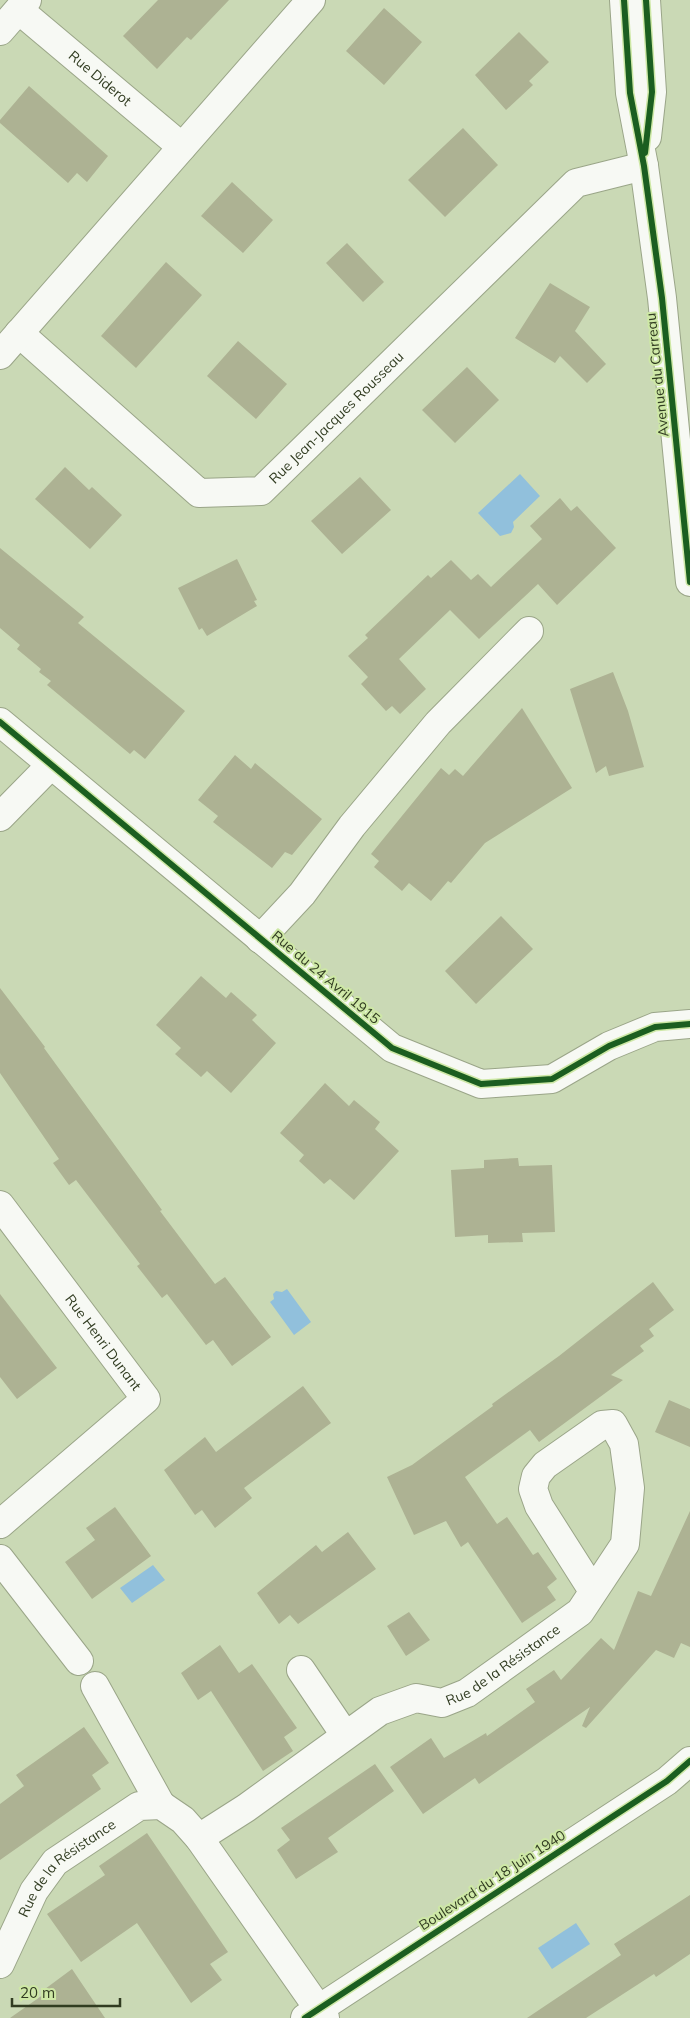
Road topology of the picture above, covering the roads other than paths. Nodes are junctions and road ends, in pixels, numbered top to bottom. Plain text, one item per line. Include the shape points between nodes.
1 (311, 0) edge
2 (624, 0) edge
3 (646, 0) edge
4 (23, 5) edge
5 (0, 31) edge
6 (182, 147) junction
7 (644, 166) junction
8 (20, 333) junction
9 (0, 355) edge
10 (690, 582) edge
11 (529, 631) dead end
12 (0, 722) edge
13 (51, 765) junction
14 (0, 817) edge
15 (260, 939) junction
16 (690, 1024) edge
17 (0, 1205) edge
18 (0, 1524) edge
19 (0, 1558) edge
20 (593, 1592) junction
21 (79, 1661) dead end
22 (301, 1670) dead end
23 (95, 1686) dead end
24 (345, 1735) junction
25 (690, 1760) edge
26 (678, 1778) edge
27 (161, 1805) junction
28 (199, 1838) junction
29 (0, 1964) edge
30 (316, 2015) edge

1 - 6 street
2 - 7 street, Avenue du Carreau via 630,93
3 - 7 street, Avenue du Carreau via 652,92
4 - 5 street
4 - 6 street, Rue Diderot
6 - 8 street
7 - 8 street, Rue Jean-Jacques Rousseau via 576,183 261,491 199,492
7 - 10 street, Avenue du Carreau via 662,298
8 - 9 street
11 - 15 street via 438,723 352,826 302,894
12 - 13 street, Rue du 24 Avril 1915
13 - 14 street
13 - 15 street, Rue du 24 Avril 1915
15 - 16 street, Rue du 24 Avril 1915 via 392,1048 481,1084 552,1078 609,1046 655,1027
17 - 18 street, Rue Henri Dunant via 146,1399
19 - 21 street
20 - 20 street, Rue de la Résistance via 539,1506 533,1489 536,1476 545,1465 602,1425 613,1424 624,1444 630,1488 625,1544
20 - 24 street, Rue de la Résistance via 580,1612 467,1693 442,1704 416,1698 380,1711
22 - 24 street
23 - 27 street
24 - 28 street, Rue de la Résistance via 246,1808
25 - 26 street, Boulevard du 18 Juin 1940
26 - 30 street, Boulevard du 18 Juin 1940
27 - 28 street via 183,1820
27 - 29 street, Rue de la Résistance via 139,1806 55,1862 34,1891
28 - 30 street

